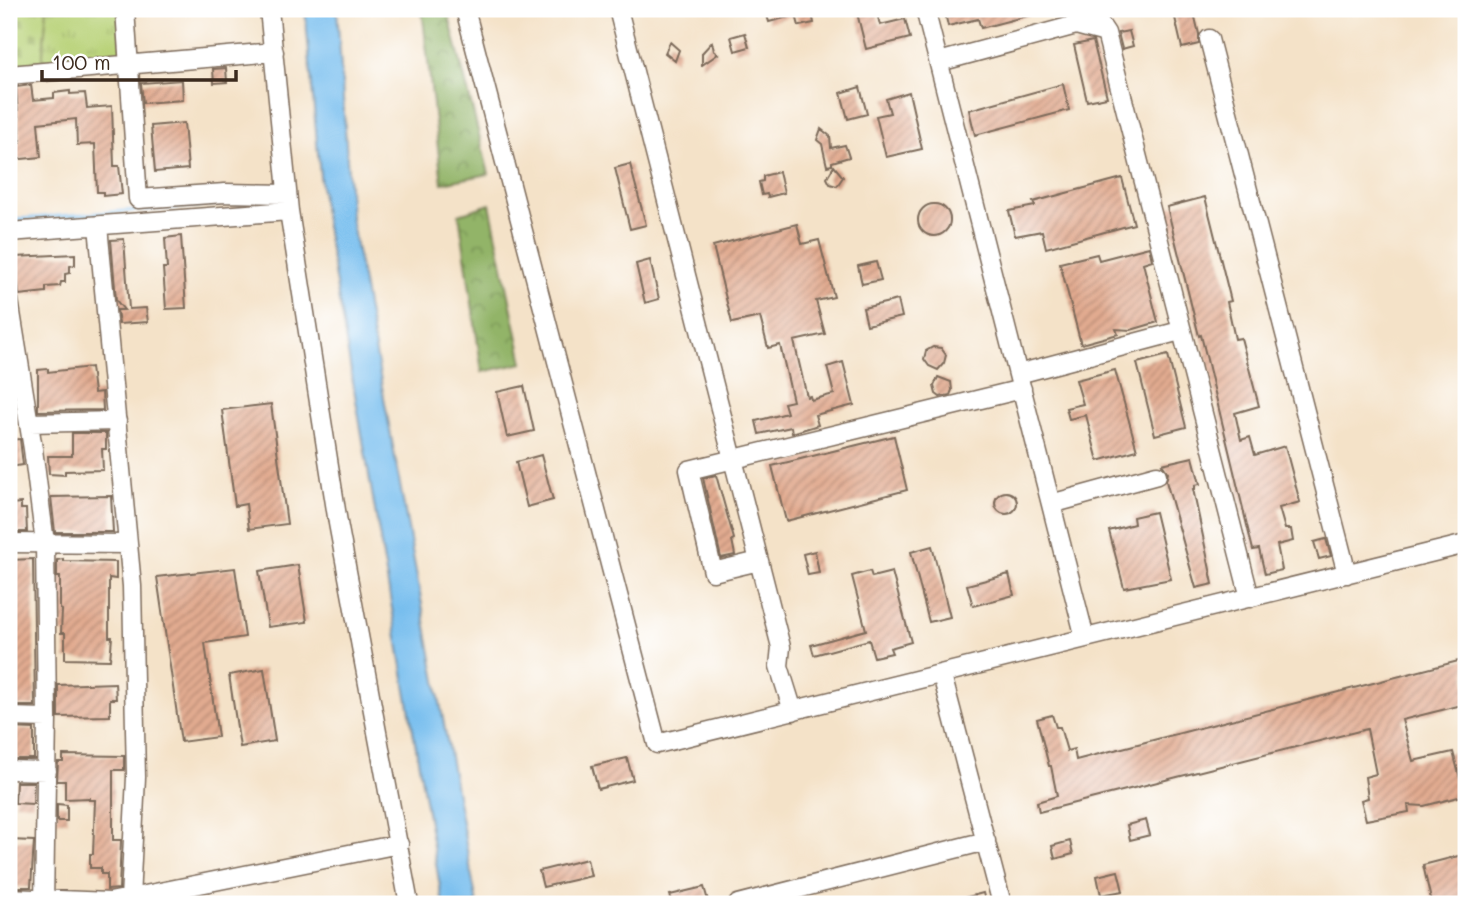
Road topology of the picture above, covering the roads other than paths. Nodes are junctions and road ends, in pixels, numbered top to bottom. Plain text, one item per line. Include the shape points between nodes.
1 (125, 9) edge
2 (269, 9) edge
3 (465, 9) edge
4 (618, 9) edge
5 (925, 9) edge
6 (1090, 9) edge
7 (1106, 33) junction
8 (1209, 39) dead end
9 (274, 52) junction
10 (939, 62) junction
11 (130, 65) junction
12 (9, 75) edge
13 (288, 202) junction
14 (98, 226) junction
15 (9, 232) edge
16 (9, 300) edge
17 (1180, 331) junction
18 (1020, 382) junction
19 (117, 421) junction
20 (29, 423) junction
21 (733, 458) junction
22 (1157, 475) dead end
23 (1051, 503) junction
24 (9, 543) edge
25 (45, 543) junction
26 (128, 544) junction
27 (1466, 544) edge
28 (759, 561) junction
29 (1348, 574) junction
30 (1250, 598) junction
31 (1085, 638) junction
32 (942, 676) junction
33 (793, 711) junction
34 (9, 717) edge
35 (47, 718) junction
36 (9, 770) edge
37 (47, 771) junction
38 (986, 841) junction
39 (399, 844) junction
40 (9, 898) edge
41 (130, 899) junction
42 (44, 902) edge
43 (100, 903) edge
44 (409, 904) edge
45 (738, 904) edge
46 (1002, 904) edge

1 - 11 street
2 - 9 street
3 - 33 street via 657,744
4 - 21 street
5 - 10 street
6 - 7 street
7 - 10 street via 1076,25
7 - 17 street
8 - 29 street
9 - 11 street
9 - 13 street
10 - 18 street
11 - 12 street
11 - 13 street via 138,199 225,192
13 - 14 street
13 - 39 street via 338,523
14 - 15 street
14 - 19 street
16 - 20 street
17 - 18 street
17 - 30 street
18 - 21 street
18 - 23 street
19 - 20 street
19 - 26 street
20 - 25 street
21 - 28 street
21 - 28 street via 689,470 713,572
22 - 23 street
23 - 31 street
24 - 25 street
25 - 26 street
25 - 35 street
26 - 41 street via 136,777
27 - 29 street
28 - 33 street via 781,646 779,666
29 - 30 street
30 - 31 street
31 - 32 street
32 - 33 street
32 - 38 street
34 - 35 street
35 - 37 street
36 - 37 street
37 - 42 street
38 - 45 street
38 - 46 street
39 - 41 street
39 - 44 street
40 - 42 street
41 - 43 street
42 - 43 street

